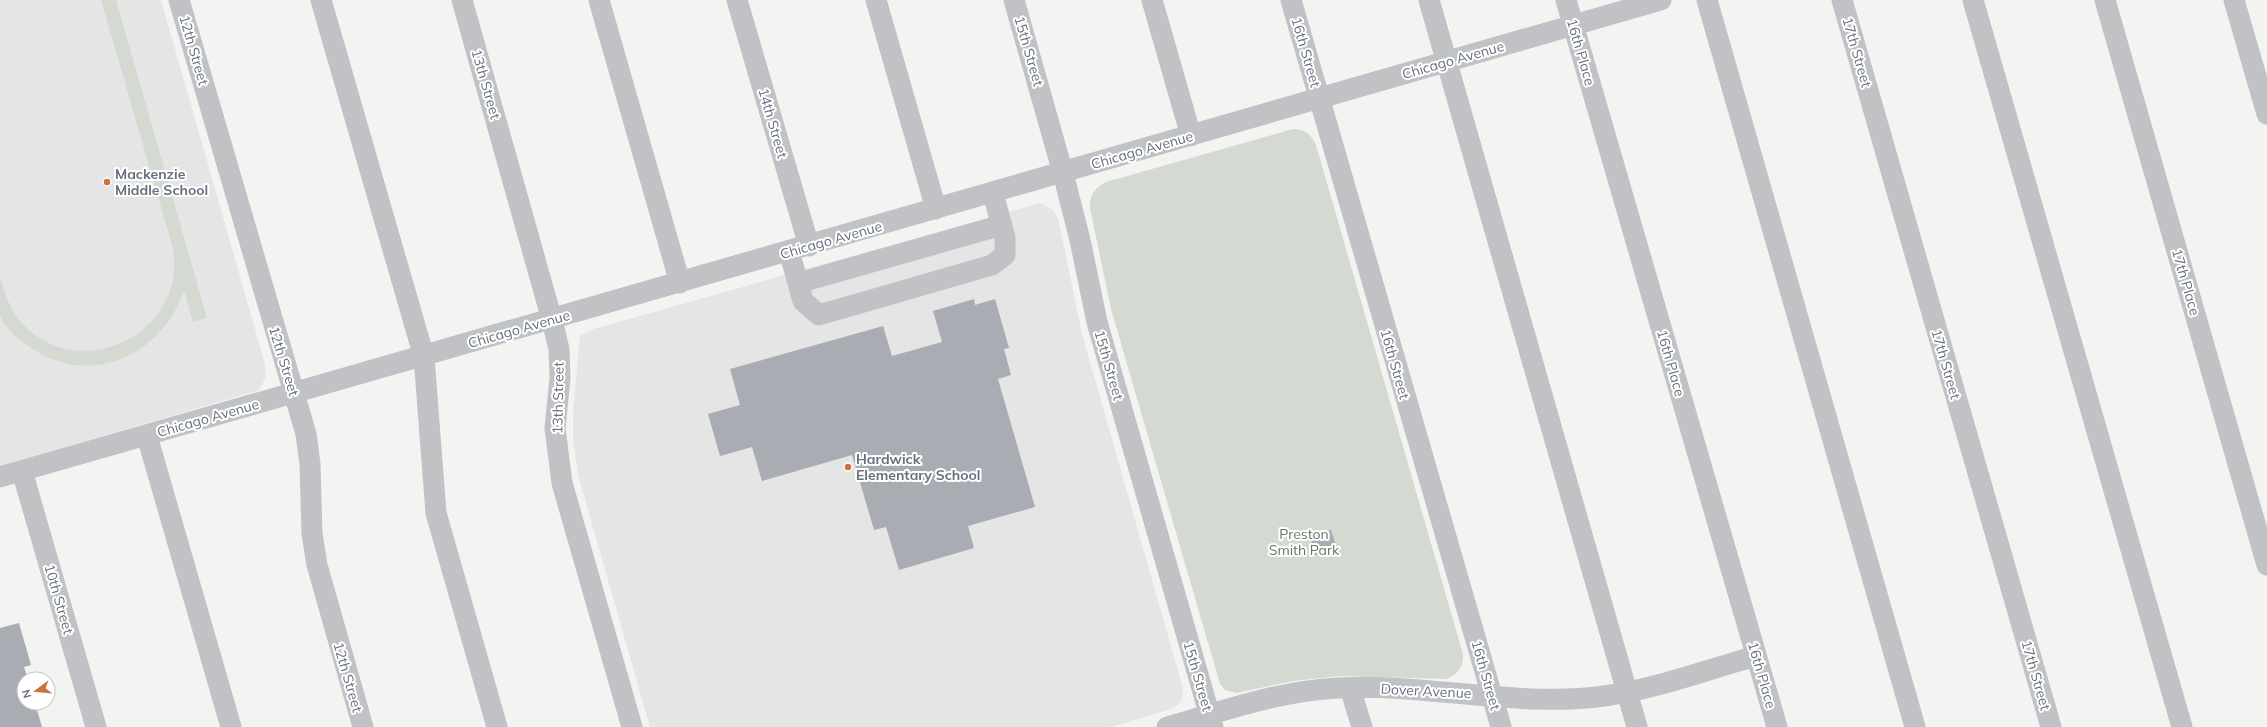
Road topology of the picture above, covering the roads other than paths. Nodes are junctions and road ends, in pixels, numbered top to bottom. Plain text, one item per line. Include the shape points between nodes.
1 (179, 0) edge
2 (321, 0) edge
3 (462, 0) edge
4 (599, 0) edge
5 (737, 0) edge
6 (876, 0) edge
7 (1014, 0) edge
8 (1152, 0) edge
9 (1291, 0) edge
10 (1429, 0) edge
11 (1566, 0) edge
12 (1661, 0) edge
13 (1707, 0) edge
14 (1842, 0) edge
15 (1973, 0) edge
16 (2105, 0) edge
17 (2234, 0) edge
18 (1573, 25) junction
19 (1447, 62) junction
20 (1319, 99) junction
21 (2267, 114) edge
22 (1191, 136) junction
23 (1064, 173) junction
24 (993, 193) junction
25 (936, 209) junction
26 (1002, 225) junction
27 (809, 246) junction
28 (790, 252) junction
29 (680, 283) junction
30 (798, 283) junction
31 (552, 320) junction
32 (424, 357) junction
33 (294, 394) junction
34 (147, 436) junction
35 (22, 471) junction
36 (0, 477) edge
37 (2267, 565) edge
38 (1756, 656) junction
39 (1350, 688) junction
40 (1626, 692) junction
41 (1492, 695) junction
42 (1211, 721) edge
43 (96, 727) edge
44 (231, 727) edge
45 (363, 727) edge
46 (497, 727) edge
47 (632, 727) edge
48 (1167, 727) edge
49 (1362, 727) edge
50 (1502, 727) edge
51 (1637, 727) edge
52 (1777, 727) edge
53 (1915, 727) edge
54 (2051, 727) edge
55 (2182, 727) edge

1 - 33 street, 12th Street
2 - 32 street
3 - 31 street, 13th Street
4 - 29 street
5 - 27 street, 14th Street
6 - 25 street
7 - 23 street, 15th Street
8 - 22 street
9 - 20 street, 16th Street
10 - 19 street
11 - 18 street, 16th Place
12 - 18 street, Chicago Avenue
13 - 53 street
14 - 54 street, 17th Street
15 - 55 street
16 - 37 street, 17th Place
17 - 21 street
18 - 19 street, Chicago Avenue
18 - 38 street, 16th Place
19 - 20 street, Chicago Avenue
19 - 40 street
20 - 22 street, Chicago Avenue
20 - 41 street, 16th Street
22 - 23 street, Chicago Avenue
23 - 24 street, Chicago Avenue
23 - 42 street, 15th Street via 1097,322
24 - 25 street, Chicago Avenue
24 - 26 street
25 - 27 street, Chicago Avenue
26 - 30 street
26 - 30 street via 1005,255 992,265 819,315 803,301
27 - 28 street, Chicago Avenue
28 - 29 street, Chicago Avenue
28 - 30 street
29 - 31 street, Chicago Avenue
31 - 32 street, Chicago Avenue
31 - 47 street, 13th Street via 559,349 560,378 555,428 562,483
32 - 33 street, Chicago Avenue
32 - 46 street via 436,513
33 - 34 street, Chicago Avenue
33 - 45 street, 12th Street via 306,434 310,464 312,534 317,566
34 - 35 street, Chicago Avenue
34 - 44 street
35 - 36 street, Chicago Avenue
35 - 43 street, 10th Street
38 - 40 street, Dover Avenue
38 - 52 street, 16th Place
39 - 41 street, Dover Avenue
39 - 42 street, Dover Avenue via 1296,693 1253,702
39 - 49 street
40 - 41 street, Dover Avenue via 1576,698
40 - 51 street
41 - 50 street, 16th Street
42 - 48 street, Dover Avenue

